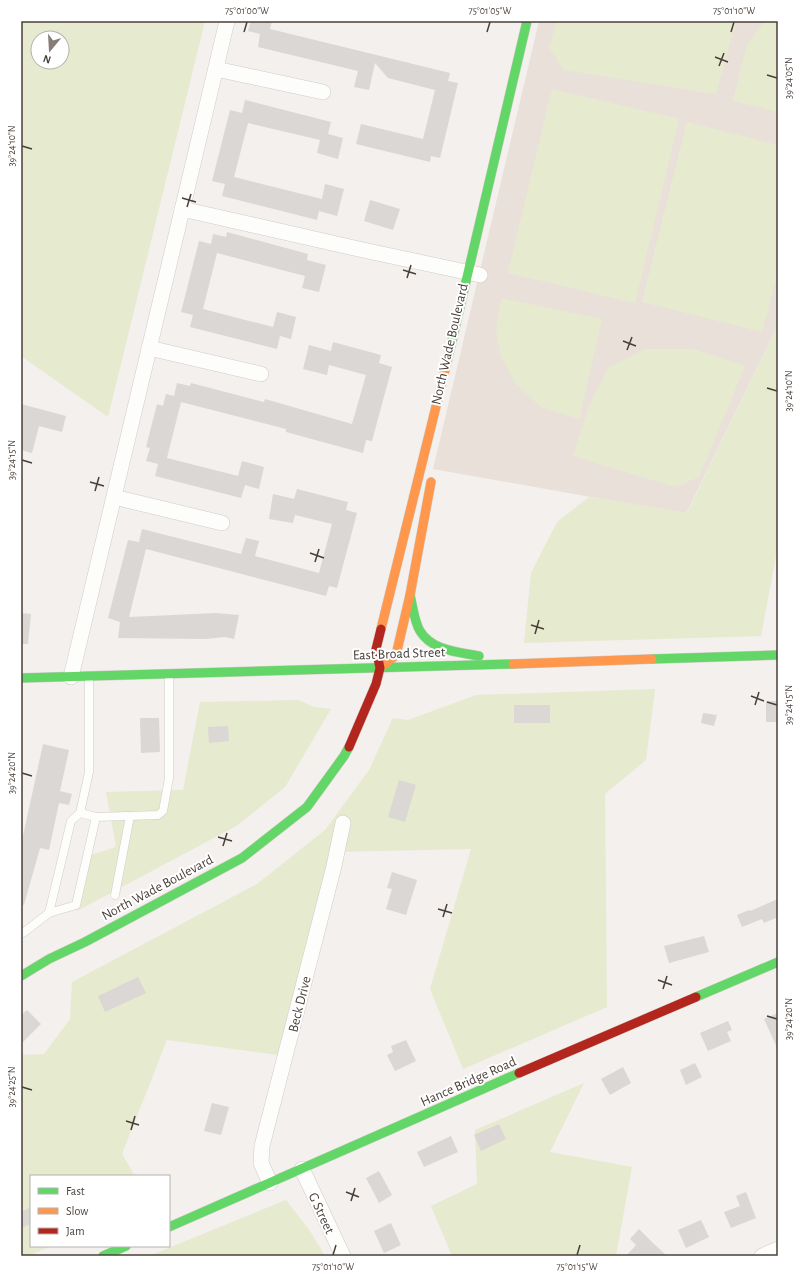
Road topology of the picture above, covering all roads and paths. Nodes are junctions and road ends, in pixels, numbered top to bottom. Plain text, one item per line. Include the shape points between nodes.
1 (227, 21) edge
2 (527, 21) edge
3 (216, 69) junction
4 (323, 92) dead end
5 (182, 209) junction
6 (477, 274) junction
7 (149, 348) junction
8 (261, 374) dead end
9 (434, 469) dead end
10 (114, 497) junction
11 (222, 523) dead end
12 (410, 595) junction
13 (778, 655) edge
14 (511, 664) junction
15 (380, 668) junction
16 (169, 674) junction
17 (89, 676) junction
18 (70, 677) junction
19 (21, 678) edge
20 (80, 813) junction
21 (130, 816) junction
22 (96, 817) junction
23 (343, 824) dead end
24 (115, 895) dead end
25 (49, 913) junction
26 (22, 934) edge
27 (778, 962) edge
28 (21, 976) edge
29 (302, 1169) junction
30 (270, 1183) junction
31 (170, 1227) edge
32 (124, 1247) edge
33 (778, 1248) edge
34 (103, 1256) edge
35 (343, 1256) edge
36 (762, 1256) edge

1 - 3 street
2 - 6 main road, North Wade Boulevard
3 - 4 street
3 - 5 street
5 - 6 street
5 - 7 street
6 - 15 main road, North Wade Boulevard via 376,649
7 - 8 street
7 - 10 street
9 - 12 main road
10 - 11 street
10 - 18 street
12 - 14 main road via 421,632 430,641 455,652
12 - 15 main road via 396,655
13 - 14 main road, East Broad Street
14 - 15 main road, East Broad Street
15 - 16 main road, East Broad Street
15 - 28 main road, North Wade Boulevard via 354,737 344,756 307,807 242,858
16 - 17 main road, East Broad Street
16 - 21 lane via 169,778 163,811 158,815
17 - 18 main road, East Broad Street
17 - 20 lane via 89,772
18 - 19 main road, East Broad Street
20 - 22 lane
20 - 25 lane via 72,821
21 - 22 lane
21 - 24 lane
22 - 25 lane via 76,905
23 - 30 street, Beck Drive via 262,1146 261,1163
25 - 26 lane
27 - 29 main road, Hance Bridge Road
29 - 30 main road, Hance Bridge Road
29 - 35 street, G Street
30 - 31 main road, Hance Bridge Road
32 - 34 main road
33 - 36 street

